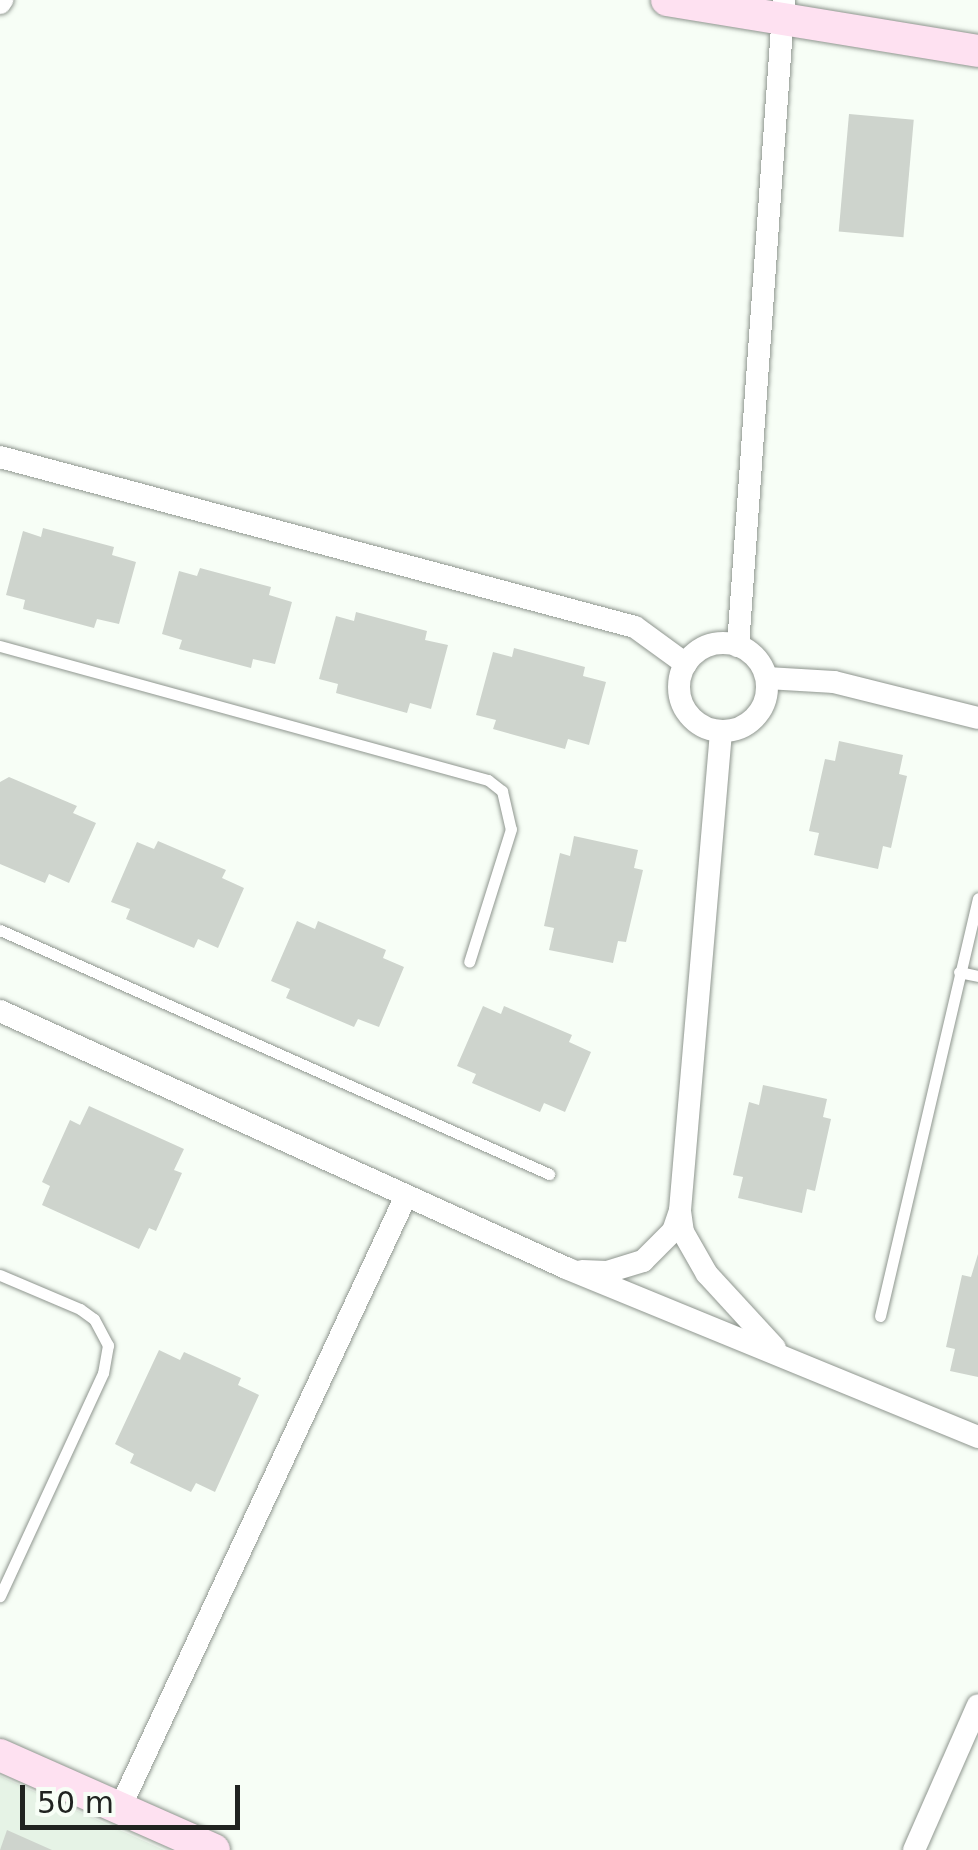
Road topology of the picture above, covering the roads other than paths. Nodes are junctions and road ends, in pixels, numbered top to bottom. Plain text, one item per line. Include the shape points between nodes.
1 (667, 0) edge
2 (783, 9) edge
3 (978, 51) edge
4 (0, 457) edge
5 (0, 646) edge
6 (738, 646) junction
7 (686, 664) junction
8 (767, 678) junction
9 (978, 718) edge
10 (721, 732) junction
11 (978, 898) edge
12 (0, 930) edge
13 (469, 962) dead end
14 (959, 972) junction
15 (978, 976) edge
16 (0, 1011) edge
17 (549, 1174) dead end
18 (406, 1196) junction
19 (680, 1211) junction
20 (566, 1268) junction
21 (0, 1275) edge
22 (880, 1316) dead end
23 (798, 1365) junction
24 (978, 1437) edge
25 (0, 1596) edge
26 (978, 1705) edge
27 (0, 1756) edge
28 (119, 1810) junction
29 (214, 1850) edge
30 (914, 1850) edge

1 - 2 street
2 - 3 street
2 - 6 street
4 - 7 street via 635,627
5 - 13 lane via 488,780 509,806 512,829
6 - 7 street via 709,646
6 - 8 street
7 - 10 street via 679,689 687,713
8 - 9 street via 834,682
8 - 10 street via 757,716
10 - 19 street
11 - 14 lane
12 - 17 lane
14 - 15 lane
14 - 22 lane
16 - 18 street
18 - 20 street
18 - 28 street
19 - 20 street via 673,1231 644,1260 607,1272
19 - 23 street via 689,1244 725,1298
20 - 23 street
21 - 25 lane via 80,1309 108,1345 103,1373
23 - 24 street
26 - 30 street
27 - 28 street
28 - 29 street

